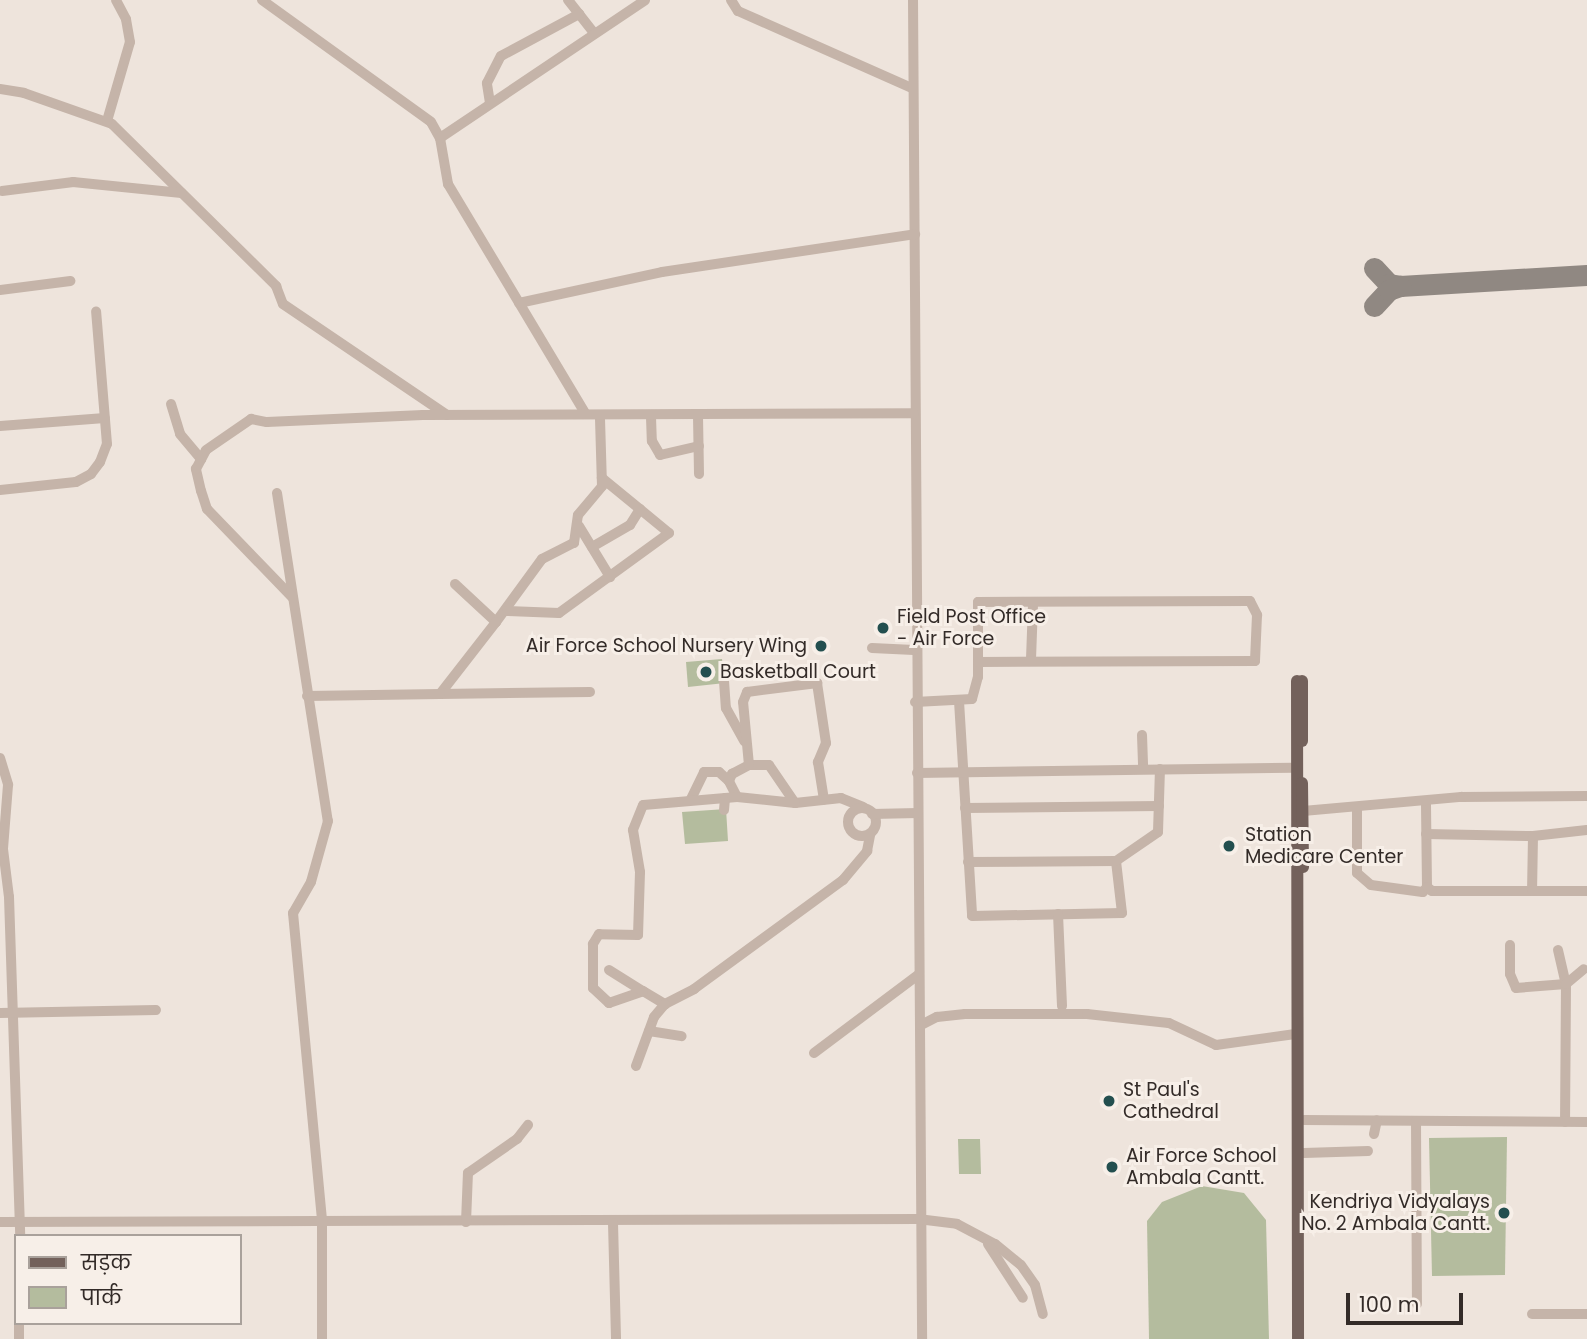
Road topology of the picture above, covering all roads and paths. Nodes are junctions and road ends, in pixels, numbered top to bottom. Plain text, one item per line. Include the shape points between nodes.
1 (116, 0) edge
2 (262, 0) edge
3 (568, 0) edge
4 (645, 0) edge
5 (732, 0) edge
6 (913, 0) edge
7 (579, 14) junction
8 (594, 33) junction
9 (912, 88) junction
10 (0, 89) edge
11 (490, 103) junction
12 (107, 121) junction
13 (440, 138) junction
14 (2, 191) dead end
15 (181, 193) junction
16 (915, 234) junction
17 (70, 281) dead end
18 (0, 290) edge
19 (519, 303) junction
20 (96, 311) dead end
21 (171, 404) dead end
22 (585, 413) junction
23 (914, 413) junction
24 (448, 415) junction
25 (698, 416) junction
26 (600, 417) junction
27 (651, 417) junction
28 (105, 418) junction
29 (0, 426) edge
30 (699, 446) junction
31 (201, 459) junction
32 (699, 474) dead end
33 (602, 478) junction
34 (0, 491) edge
35 (277, 493) dead end
36 (640, 509) junction
37 (579, 525) junction
38 (592, 547) junction
39 (610, 577) junction
40 (455, 583) dead end
41 (293, 598) junction
42 (1032, 604) junction
43 (507, 611) junction
44 (496, 622) junction
45 (872, 648) dead end
46 (914, 650) junction
47 (1031, 659) junction
48 (978, 662) junction
49 (724, 681) dead end
50 (590, 692) dead end
51 (440, 694) junction
52 (307, 696) junction
53 (959, 701) junction
54 (915, 702) junction
55 (743, 708) junction
56 (729, 715) junction
57 (1142, 735) dead end
58 (747, 747) junction
59 (2, 763) edge
60 (752, 765) junction
61 (1294, 768) junction
62 (1143, 769) junction
63 (1160, 769) junction
64 (917, 773) junction
65 (963, 773) junction
66 (729, 781) junction
67 (1587, 796) edge
68 (737, 797) junction
69 (725, 798) junction
70 (691, 799) junction
71 (824, 800) junction
72 (1426, 801) junction
73 (795, 803) junction
74 (1159, 806) junction
75 (863, 807) junction
76 (965, 808) junction
77 (1357, 808) junction
78 (724, 810) dead end
79 (1303, 811) junction
80 (918, 813) junction
81 (872, 814) junction
82 (1587, 830) edge
83 (870, 835) junction
84 (1426, 835) junction
85 (1533, 836) junction
86 (1116, 861) junction
87 (968, 862) junction
88 (1427, 887) junction
89 (1532, 891) junction
90 (1587, 891) edge
91 (1058, 914) junction
92 (1510, 945) dead end
93 (1558, 950) dead end
94 (1584, 969) dead end
95 (609, 970) dead end
96 (918, 975) junction
97 (1566, 984) junction
98 (643, 991) junction
99 (665, 1003) junction
100 (1062, 1006) dead end
101 (156, 1010) dead end
102 (0, 1013) edge
103 (13, 1013) junction
104 (921, 1025) junction
105 (649, 1031) junction
106 (1295, 1034) junction
107 (682, 1036) dead end
108 (814, 1053) dead end
109 (636, 1066) dead end
110 (1304, 1120) junction
111 (1377, 1120) junction
112 (1416, 1121) junction
113 (1565, 1122) junction
114 (1587, 1122) edge
115 (527, 1125) dead end
116 (1374, 1134) dead end
117 (1368, 1151) dead end
118 (1304, 1153) junction
119 (918, 1219) junction
120 (0, 1222) edge
121 (20, 1222) junction
122 (321, 1222) junction
123 (466, 1222) junction
124 (613, 1223) junction
125 (20, 1234) edge
126 (983, 1238) junction
127 (1023, 1298) dead end
128 (1417, 1304) dead end
129 (1043, 1314) dead end
130 (1532, 1314) dead end
131 (1587, 1314) edge
132 (322, 1339) edge
133 (616, 1339) edge
134 (922, 1339) edge
135 (1298, 1339) edge
136 (1306, 1339) edge

1 - 12 street via 130,42
2 - 13 street via 424,117
3 - 7 street
4 - 8 street
5 - 9 street via 738,11
6 - 9 street
7 - 8 street
7 - 11 street via 501,56 487,83
8 - 11 street
9 - 16 street
10 - 12 street
11 - 13 street
12 - 15 street
13 - 19 street via 448,184
14 - 15 street via 73,182
15 - 24 street via 276,286 283,303
16 - 19 street via 662,272
16 - 23 street
17 - 18 street
19 - 22 street
20 - 28 street
21 - 31 street via 180,434
22 - 24 street
22 - 26 street
23 - 25 street
23 - 46 street
24 - 31 street via 251,419 223,436
25 - 27 street
25 - 30 street
26 - 27 street
26 - 33 street
27 - 30 street via 652,441 660,455
28 - 29 street
28 - 34 street via 107,444 91,474 76,481
30 - 32 street
31 - 41 street via 196,469 207,509
33 - 36 street
33 - 37 street via 602,486 578,515
35 - 41 street
36 - 38 street via 630,525
36 - 39 street via 669,533
37 - 38 street
37 - 43 street via 573,543 542,559
38 - 39 street
39 - 43 street via 559,612
40 - 44 street
41 - 52 street
42 - 47 street
42 - 47 street via 1250,601 1257,615 1255,661
42 - 48 street via 978,601
43 - 44 street
44 - 51 street
45 - 46 street
46 - 54 street
47 - 48 street
48 - 53 street via 975,694
49 - 56 street
50 - 51 street
51 - 52 street
52 - 122 street via 327,830 311,882 293,913
53 - 54 street
53 - 65 street
54 - 64 street
55 - 56 street via 733,707
55 - 58 street
55 - 71 street via 747,692 817,683 826,743 818,762
56 - 58 street
57 - 62 street
58 - 60 street
59 - 103 street
60 - 66 street
60 - 73 street via 769,765
61 - 63 street
61 - 79 main road via 1299,681
61 - 106 main road
62 - 63 street
62 - 65 street
63 - 74 street
64 - 65 street
64 - 80 street
65 - 76 street
66 - 68 street
66 - 70 street via 719,772 704,772
67 - 72 street
68 - 69 street
68 - 73 street
69 - 70 street
69 - 78 street
70 - 98 street via 643,805 637,811 633,830 640,872 638,935 607,932 593,944 593,988 609,1003
71 - 73 street
71 - 75 street via 841,798
72 - 77 street
72 - 84 street
74 - 76 street
74 - 86 street via 1158,832
75 - 81 street
75 - 83 street via 853,810 850,826 857,838
76 - 87 street
77 - 79 street
77 - 88 street via 1357,873 1364,881 1392,891 1423,892
79 - 110 main road
80 - 81 street
80 - 96 street
81 - 83 street via 875,825
82 - 85 street
83 - 99 street via 867,850 843,880 694,989
84 - 85 street
84 - 88 street
85 - 89 street
86 - 87 street
86 - 91 street via 1122,913
87 - 91 street via 972,916
88 - 89 street via 1432,891
89 - 90 street
91 - 100 street
92 - 97 street via 1510,974 1516,988
93 - 97 street
94 - 97 street
95 - 98 street
96 - 104 street
96 - 108 street
97 - 113 street
98 - 99 street
99 - 105 street
101 - 103 street
102 - 103 street
103 - 121 street
104 - 106 street via 937,1017 965,1014 1087,1014 1169,1023 1216,1045
104 - 119 street
105 - 107 street
105 - 109 street
106 - 135 main road
110 - 111 street
110 - 118 main road
111 - 112 street
111 - 116 street
112 - 113 street
112 - 128 street
113 - 114 street
115 - 123 street via 517,1139 468,1173
117 - 118 street
118 - 136 main road
119 - 124 street
119 - 126 street via 957,1224
119 - 134 street
120 - 121 street
121 - 122 street
121 - 125 street
122 - 123 street
122 - 132 street
123 - 124 street
124 - 133 street
126 - 127 street
126 - 129 street via 1021,1265 1035,1285
130 - 131 street

